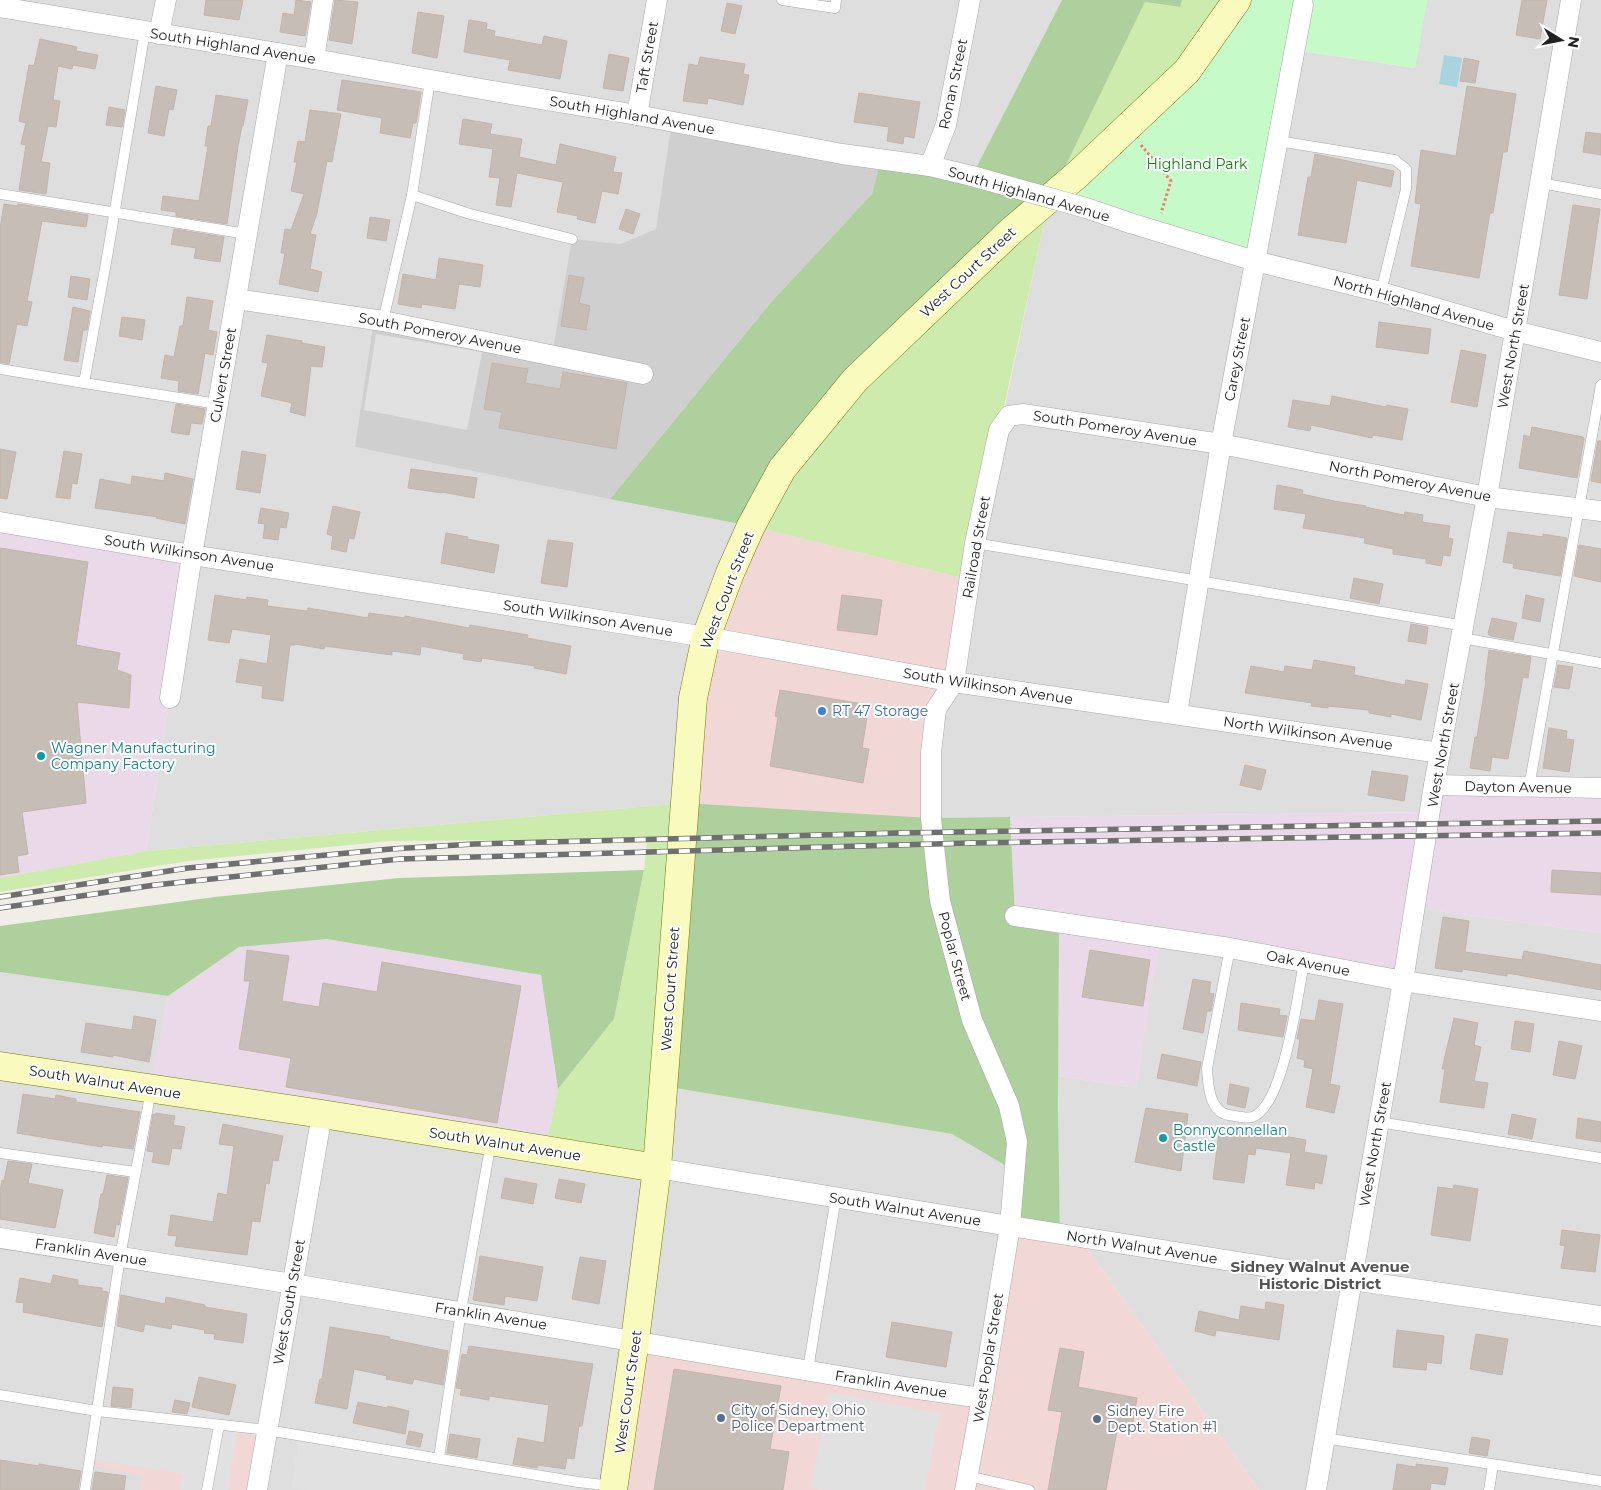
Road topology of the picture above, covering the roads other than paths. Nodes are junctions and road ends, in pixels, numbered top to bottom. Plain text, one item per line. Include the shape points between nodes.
1 (166, 0) edge
2 (323, 0) edge
3 (657, 0) edge
4 (782, 0) edge
5 (836, 0) edge
6 (970, 0) edge
7 (1237, 0) edge
8 (1571, 0) edge
9 (1303, 5) dead end
10 (23, 6) edge
11 (0, 9) edge
12 (152, 32) junction
13 (278, 53) junction
14 (314, 59) junction
15 (430, 80) junction
16 (637, 114) junction
17 (1278, 141) junction
18 (930, 166) junction
19 (1541, 183) junction
20 (0, 194) edge
21 (1601, 194) edge
22 (412, 196) junction
23 (115, 213) junction
24 (247, 234) junction
25 (572, 239) dead end
26 (1255, 261) junction
27 (1381, 292) junction
28 (236, 299) junction
29 (383, 321) junction
30 (1515, 331) junction
31 (1601, 352) edge
32 (0, 369) edge
33 (643, 374) dead end
34 (84, 383) junction
35 (1601, 385) edge
36 (218, 404) junction
37 (1009, 416) joint
38 (1221, 444) junction
39 (1487, 497) junction
40 (1578, 508) junction
41 (1601, 511) edge
42 (0, 522) edge
43 (975, 544) junction
44 (192, 554) junction
45 (1199, 580) junction
46 (1464, 632) junction
47 (706, 637) junction
48 (1553, 654) junction
49 (1601, 663) edge
50 (954, 682) junction
51 (170, 698) dead end
52 (1177, 714) junction
53 (1440, 752) junction
54 (1434, 785) junction
55 (1529, 786) junction
56 (1601, 788) edge
57 (1015, 916) dead end
58 (1230, 948) junction
59 (1304, 962) junction
60 (1403, 981) junction
61 (1601, 1011) edge
62 (0, 1066) edge
63 (152, 1089) junction
64 (322, 1114) junction
65 (1379, 1122) junction
66 (491, 1142) junction
67 (0, 1153) edge
68 (1601, 1158) edge
69 (656, 1168) junction
70 (136, 1172) junction
71 (836, 1197) junction
72 (1010, 1226) junction
73 (0, 1238) edge
74 (120, 1257) junction
75 (1352, 1280) junction
76 (293, 1284) junction
77 (461, 1312) junction
78 (1601, 1316) edge
79 (635, 1340) junction
80 (808, 1370) junction
81 (0, 1395) edge
82 (982, 1398) junction
83 (97, 1411) junction
84 (219, 1425) junction
85 (267, 1430) junction
86 (1324, 1438) junction
87 (439, 1458) junction
88 (1493, 1465) junction
89 (1601, 1481) edge
90 (966, 1483) edge
91 (614, 1488) edge
92 (85, 1490) edge
93 (207, 1490) edge
94 (257, 1490) edge
95 (1029, 1490) edge
96 (1316, 1490) edge
97 (1489, 1490) edge

1 - 12 street
2 - 14 street
3 - 16 street, Taft Street
4 - 5 lane via 834,8
6 - 18 street, Ronan Street via 946,125
7 - 47 main road, West Court Street via 1187,70 855,380 782,469 751,526
8 - 19 street, West North Street
9 - 17 street, Carey Street
10 - 11 street, South Highland Avenue
10 - 12 street, South Highland Avenue
12 - 13 street, South Highland Avenue
12 - 23 lane
13 - 14 street, South Highland Avenue
13 - 24 street, Culvert Street
14 - 15 street, South Highland Avenue
15 - 16 street, South Highland Avenue
15 - 22 lane
16 - 18 street, South Highland Avenue via 842,154
17 - 26 street, Carey Street
17 - 27 lane via 1395,160 1406,169 1406,189
18 - 26 street, South Highland Avenue, bridge via 1076,205
19 - 21 lane
19 - 30 street, West North Street
20 - 23 lane
22 - 25 lane
22 - 29 lane
23 - 24 lane
23 - 34 lane
24 - 28 street, Culvert Street
26 - 27 street, North Highland Avenue
26 - 38 street, Carey Street
27 - 30 street, North Highland Avenue
28 - 29 street, South Pomeroy Avenue
28 - 36 street, Culvert Street
29 - 33 street, South Pomeroy Avenue via 411,333
30 - 31 street, North Highland Avenue
30 - 39 street, West North Street
32 - 34 lane
34 - 36 lane
35 - 40 lane
36 - 44 street, Culvert Street
37 - 38 street, South Pomeroy Avenue via 1023,414
37 - 43 street, Railroad Street via 999,430
38 - 39 street, North Pomeroy Avenue
38 - 45 street, Carey Street
39 - 40 street, North Pomeroy Avenue
39 - 46 street, West North Street
40 - 41 street, North Pomeroy Avenue
40 - 48 lane
42 - 44 street, South Wilkinson Avenue
43 - 45 lane
43 - 50 street, Railroad Street
44 - 47 street, South Wilkinson Avenue
44 - 51 street, Culvert Street
45 - 46 lane
45 - 52 street, Carey Street
46 - 48 lane
46 - 53 street, West North Street
47 - 50 street, South Wilkinson Avenue
47 - 69 main road, West Court Street via 689,736
48 - 49 lane
48 - 55 lane
50 - 52 street, South Wilkinson Avenue
50 - 72 street, Poplar Street via 936,709 931,753 931,818 940,901 972,1020 1009,1106 1017,1142
52 - 53 street, North Wilkinson Avenue
53 - 54 street, West North Street
54 - 55 street, Dayton Avenue
54 - 60 street, West North Street
55 - 56 street, Dayton Avenue
57 - 58 street, Oak Avenue
58 - 59 street, Oak Avenue
58 - 59 lane via 1208,1068 1208,1086 1213,1101 1218,1110 1226,1114 1251,1118 1258,1114 1280,1080
59 - 60 street, Oak Avenue
60 - 61 street, Oak Avenue
60 - 65 street, West North Street
62 - 63 main road, South Walnut Avenue
63 - 64 main road, South Walnut Avenue
63 - 70 lane
64 - 66 main road, South Walnut Avenue
64 - 76 street, West South Street
65 - 68 lane
65 - 75 street, West North Street
66 - 69 main road, South Walnut Avenue
66 - 77 lane
67 - 70 lane
69 - 71 street, South Walnut Avenue
69 - 79 main road, West Court Street
70 - 74 lane
71 - 72 street, South Walnut Avenue
71 - 80 lane
72 - 75 street, North Walnut Avenue
72 - 82 street, West Poplar Street
73 - 74 street, Franklin Avenue
74 - 76 street, Franklin Avenue
74 - 83 lane
75 - 78 street, North Walnut Avenue
75 - 86 street, West North Street
76 - 77 street, Franklin Avenue
76 - 85 street, West South Street
77 - 79 street, Franklin Avenue
77 - 87 lane
79 - 80 street, Franklin Avenue
79 - 91 main road, West Court Street
80 - 82 street, Franklin Avenue
81 - 83 lane
82 - 90 street, West Poplar Street
83 - 84 lane
83 - 92 lane
84 - 85 lane
84 - 93 lane
85 - 87 lane
85 - 94 street, West South Street
86 - 88 lane
86 - 96 street, West North Street
87 - 91 lane
88 - 89 lane
88 - 97 lane
90 - 95 lane

